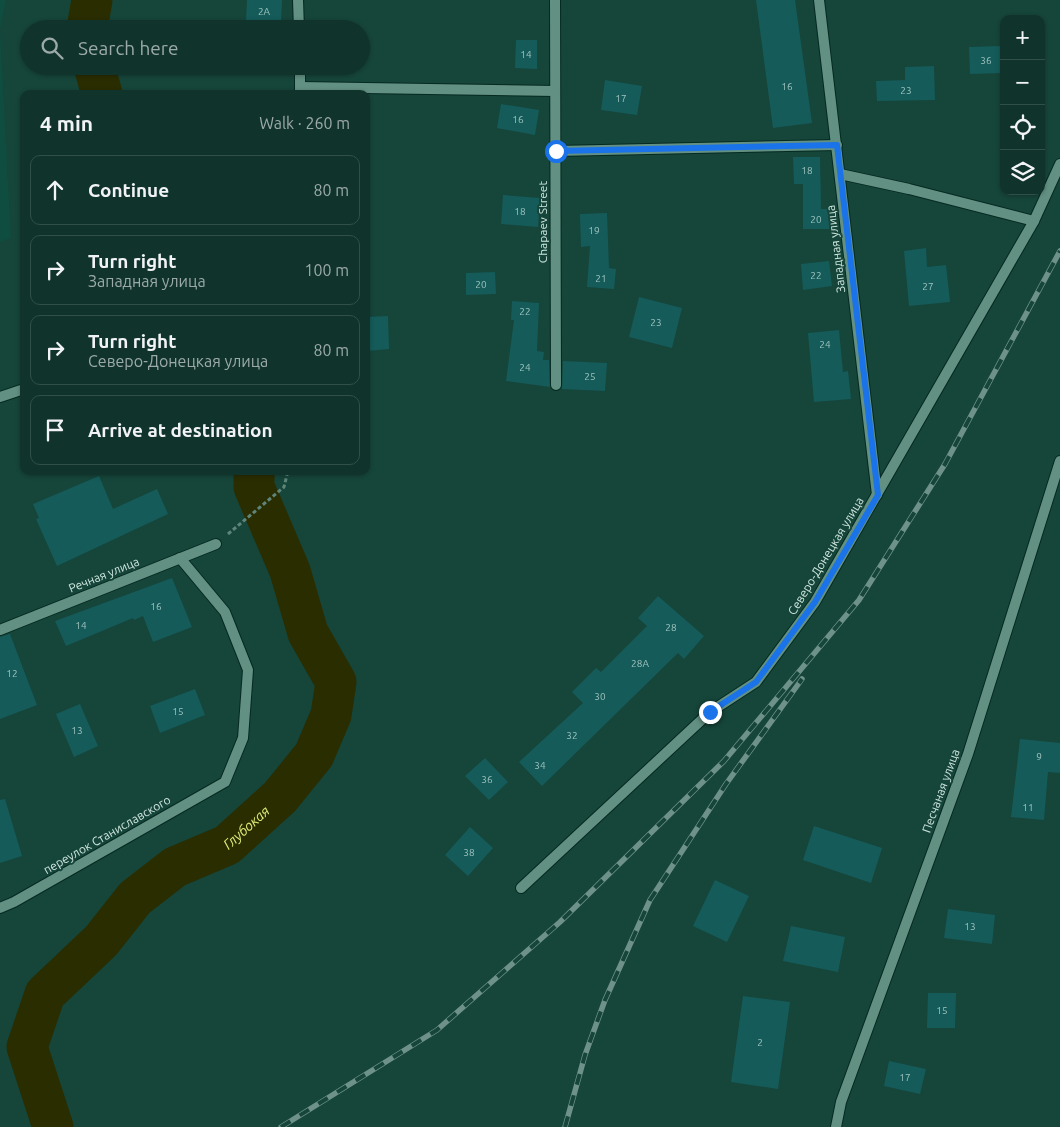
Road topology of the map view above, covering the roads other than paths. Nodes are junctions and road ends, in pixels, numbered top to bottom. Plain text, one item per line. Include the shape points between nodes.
1 (298, 0) edge
2 (555, 0) edge
3 (820, 0) edge
4 (299, 20) edge
5 (300, 75) edge
6 (300, 90) edge
7 (370, 90) edge
8 (555, 91) junction
9 (837, 145) junction
10 (556, 151) junction
11 (1060, 164) edge
12 (840, 174) junction
13 (1034, 220) junction
14 (556, 385) dead end
15 (20, 390) edge
16 (0, 397) edge
17 (1060, 461) edge
18 (878, 495) junction
19 (216, 544) dead end
20 (180, 558) junction
21 (0, 630) edge
22 (522, 888) dead end
23 (0, 908) edge
24 (836, 1127) edge

1 - 4 street
2 - 8 street, Chapaev Street
3 - 9 street, Западная улица
5 - 6 street
7 - 8 street
8 - 10 street, Chapaev Street
9 - 10 street
9 - 12 street, Западная улица
10 - 14 street, Chapaev Street
11 - 13 street, Северо-Донецкая улица
12 - 13 street
12 - 18 street, Западная улица
13 - 18 street, Северо-Донецкая улица
15 - 16 street
17 - 24 street, Песчаная улица via 968,754 841,1102
18 - 22 street, Северо-Донецкая улица via 815,602 756,682 710,712
19 - 20 street, Речная улица
20 - 21 street, Речная улица
20 - 23 street, переулок Станиславского via 225,612 248,670 243,738 225,782

